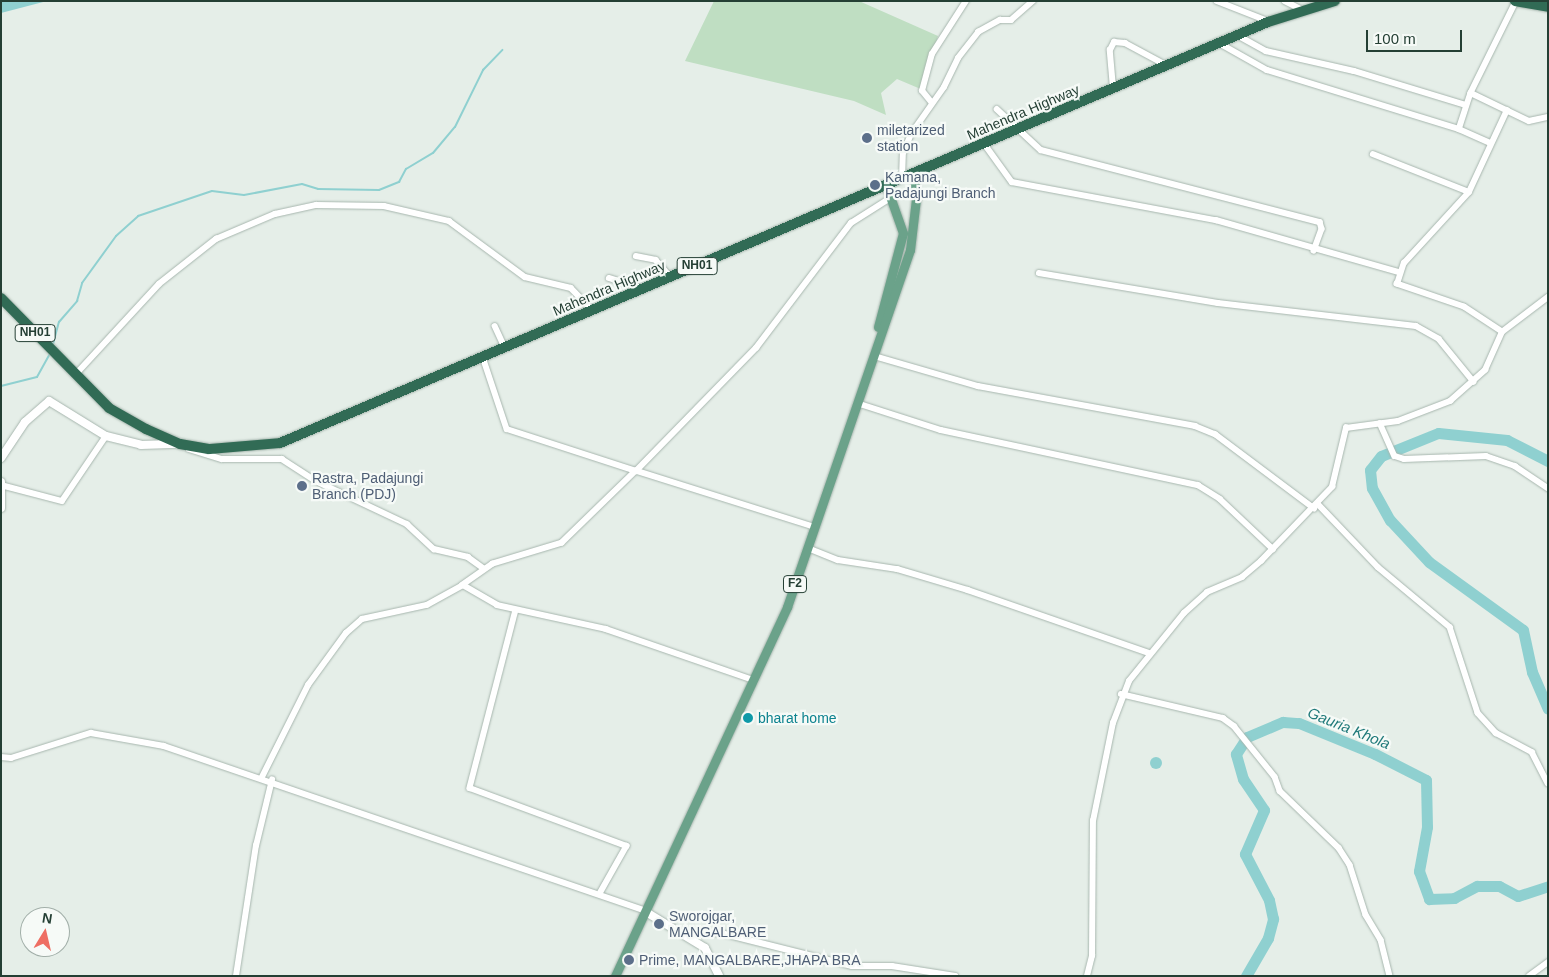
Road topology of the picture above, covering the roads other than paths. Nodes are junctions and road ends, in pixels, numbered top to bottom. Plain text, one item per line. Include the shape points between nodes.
1 (966, 1) edge
2 (1034, 1) edge
3 (1217, 1) edge
4 (1285, 1) edge
5 (1335, 1) edge
6 (1516, 1) edge
7 (1314, 3) edge
8 (1548, 7) edge
9 (1301, 9) junction
10 (1268, 22) junction
11 (1237, 35) junction
12 (1219, 43) junction
13 (1166, 65) junction
14 (1113, 88) junction
15 (1471, 93) junction
16 (931, 102) junction
17 (1466, 106) junction
18 (997, 109) dead end
19 (1507, 110) junction
20 (1548, 117) edge
21 (1016, 129) junction
22 (1459, 129) junction
23 (984, 143) junction
24 (1490, 143) junction
25 (1374, 154) dead end
26 (914, 173) junction
27 (902, 178) junction
28 (886, 185) junction
29 (1469, 192) junction
30 (892, 197) junction
31 (1314, 251) junction
32 (636, 256) dead end
33 (1400, 272) junction
34 (1039, 273) dead end
35 (671, 277) junction
36 (609, 278) dead end
37 (644, 289) junction
38 (1548, 297) edge
39 (1, 298) edge
40 (592, 310) junction
41 (495, 326) dead end
42 (1502, 332) junction
43 (505, 348) junction
44 (874, 356) junction
45 (483, 357) junction
46 (72, 371) junction
47 (1474, 382) junction
48 (857, 403) junction
49 (1380, 423) junction
50 (106, 436) junction
51 (180, 444) junction
52 (1, 458) edge
53 (636, 471) junction
54 (1, 484) edge
55 (1548, 488) edge
56 (1316, 506) junction
57 (1, 508) edge
58 (810, 526) junction
59 (808, 548) junction
60 (1273, 549) junction
61 (483, 568) junction
62 (463, 585) junction
63 (516, 610) junction
64 (1149, 653) junction
65 (750, 679) junction
66 (1121, 694) junction
67 (1, 757) edge
68 (262, 777) junction
69 (272, 780) junction
70 (1548, 783) edge
71 (601, 892) junction
72 (644, 911) junction
73 (691, 935) junction
74 (1548, 962) edge
75 (951, 975) edge
76 (236, 976) edge
77 (610, 976) edge
78 (615, 976) edge
79 (719, 976) edge
80 (1087, 976) edge
81 (1390, 976) edge
82 (1529, 976) edge

1 - 16 street via 932,54 922,91
2 - 16 street via 1011,20 1000,20 978,32
3 - 10 street
4 - 9 street
5 - 7 highway, Mahendra Highway / NH01
6 - 8 highway
6 - 15 street
7 - 9 highway, Mahendra Highway / NH01
9 - 10 highway, Mahendra Highway / NH01
10 - 11 highway, Mahendra Highway / NH01
11 - 12 highway, Mahendra Highway / NH01
11 - 17 street via 1266,51 1354,71
12 - 13 highway, Mahendra Highway / NH01
12 - 22 street via 1267,70
13 - 14 highway, Mahendra Highway / NH01
13 - 14 street via 1125,43 1114,42 1110,50
14 - 21 highway, Mahendra Highway / NH01
15 - 17 street
15 - 19 street
16 - 27 street via 903,153
17 - 22 street
18 - 21 street
19 - 20 street via 1529,121
19 - 24 street
21 - 23 highway, Mahendra Highway / NH01
21 - 31 street via 1041,150 1320,222 1322,229
22 - 24 street
23 - 26 highway, Mahendra Highway / NH01
23 - 31 street via 1005,178 1012,182 1216,220
24 - 29 street
25 - 29 street
26 - 27 highway, Mahendra Highway / NH01
26 - 44 main road, F2 via 916,199 910,250
27 - 28 highway, Mahendra Highway / NH01
28 - 30 main road, F2
28 - 35 highway, Mahendra Highway / NH01
29 - 33 street
30 - 53 street via 851,224 756,348
30 - 58 main road, F2 via 900,216 902,248
31 - 33 street
32 - 35 street via 656,260
33 - 42 street via 1398,288 1464,307
34 - 47 street via 1218,303 1416,326 1439,339
35 - 37 highway, Mahendra Highway / NH01
36 - 37 street
37 - 40 highway, Mahendra Highway / NH01
38 - 42 street
39 - 46 highway, NH01
40 - 43 highway, Mahendra Highway / NH01
40 - 46 street via 571,288 525,277 449,221 384,206 316,205 275,214 216,238 159,284
41 - 43 street
42 - 47 street via 1502,340
43 - 45 highway, Mahendra Highway / NH01
44 - 48 main road, F2
44 - 56 street via 978,386 1194,426 1215,434
45 - 51 highway, Mahendra Highway / NH01 via 280,443 246,448
45 - 53 street via 507,429
46 - 51 highway, Mahendra Highway / NH01 via 109,408
47 - 49 street via 1450,401
48 - 59 main road, F2
48 - 60 street via 941,430 1198,485 1220,499
49 - 55 street via 1395,456 1486,456 1515,466
49 - 56 street via 1346,428 1332,487
50 - 51 street via 141,445
50 - 52 street via 44,402 10,440
50 - 54 street via 62,501
51 - 61 street via 202,456 222,459 282,459 316,481 407,524 434,548 468,557
53 - 58 street
53 - 61 street via 562,543
54 - 57 street
56 - 60 street
56 - 70 street via 1378,567 1450,627 1478,713 1496,733 1532,752
58 - 65 main road, F2
59 - 64 street via 838,560 897,569 968,590
59 - 72 main road, F2 via 755,681
60 - 64 street via 1242,577 1207,592
61 - 62 street
62 - 63 street
62 - 68 street via 426,605 362,619 346,633 308,685
63 - 65 street via 606,629
63 - 71 street via 470,788 627,846
64 - 66 street
65 - 72 main road, F2
66 - 80 street via 1093,820 1092,956
66 - 81 street via 1223,718 1242,736 1276,777 1280,791 1339,848 1350,865 1366,915 1381,940
67 - 68 street via 11,758 92,733 164,746
68 - 69 street
69 - 71 street via 450,845
69 - 76 street via 256,846
71 - 72 street
72 - 73 street
72 - 77 main road, F2
72 - 78 main road, F2
73 - 75 street via 721,934 852,966 892,966
73 - 79 street via 708,953
74 - 82 street

